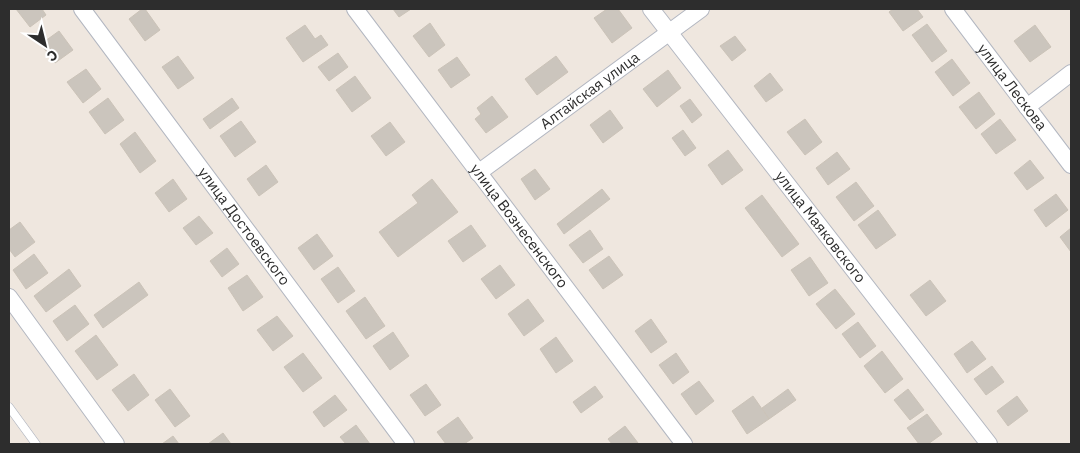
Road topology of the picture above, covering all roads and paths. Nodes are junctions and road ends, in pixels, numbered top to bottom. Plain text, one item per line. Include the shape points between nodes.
1 (82, 9) edge
2 (354, 9) edge
3 (651, 9) edge
4 (701, 9) edge
5 (953, 9) edge
6 (668, 32) junction
7 (1071, 73) edge
8 (1027, 107) junction
9 (1071, 165) edge
10 (478, 173) junction
11 (9, 297) edge
12 (9, 407) edge
13 (36, 444) edge
14 (116, 444) edge
15 (406, 444) edge
16 (684, 444) edge
17 (990, 444) edge

1 - 15 street, улица Достоевского
2 - 10 street, улица Вознесенского
3 - 6 street, улица Маяковского
4 - 6 street, Алтайская улица
5 - 8 street, улица Лескова
6 - 10 street, Алтайская улица
6 - 17 street, улица Маяковского
7 - 8 street
8 - 9 street, улица Лескова
10 - 16 street, улица Вознесенского
11 - 14 street
12 - 13 lane

